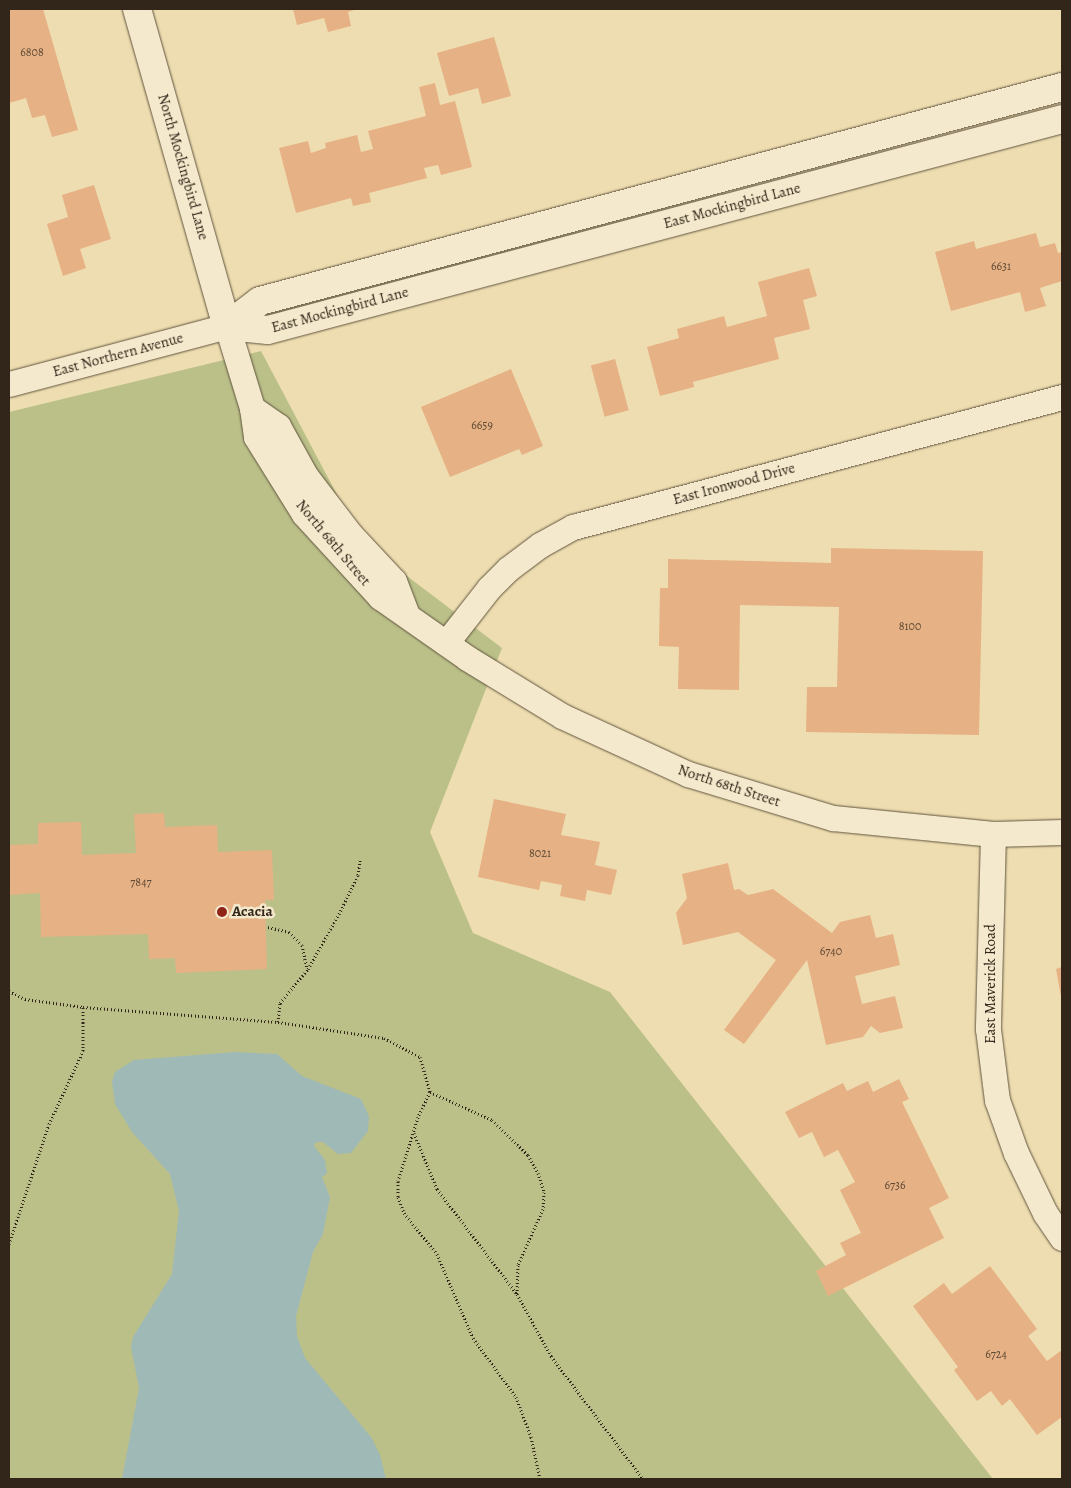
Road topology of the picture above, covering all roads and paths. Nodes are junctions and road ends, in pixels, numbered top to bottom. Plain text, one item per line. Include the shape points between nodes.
1 (137, 9) edge
2 (1062, 87) edge
3 (1062, 118) edge
4 (227, 326) junction
5 (9, 384) edge
6 (1062, 397) edge
7 (446, 643) junction
8 (1062, 832) edge
9 (993, 834) junction
10 (360, 860) dead end
11 (268, 927) dead end
12 (308, 969) junction
13 (9, 991) edge
14 (83, 1007) junction
15 (278, 1022) junction
16 (430, 1092) junction
17 (414, 1133) junction
18 (1062, 1238) edge
19 (9, 1244) edge
20 (517, 1294) junction
21 (540, 1479) edge
22 (643, 1479) edge

1 - 4 street, North Mockingbird Lane
2 - 4 street, East Mockingbird Lane via 260,301
3 - 4 street, East Mockingbird Lane via 268,330
4 - 5 street, East Northern Avenue
4 - 7 street, North 68th Street via 252,408 256,437 304,514 380,597
6 - 7 street, East Ironwood Drive via 573,527 540,545 508,570 489,588
7 - 9 street, North 68th Street via 562,716 688,774 833,818
8 - 9 street, North 68th Street
9 - 18 street, East Maverick Road via 988,1029 997,1100 1016,1153 1045,1213
10 - 12 path via 358,875
11 - 12 path via 289,932 302,945
12 - 15 path via 280,1003
13 - 14 path via 25,999
14 - 15 path
14 - 19 path via 83,1051 48,1124
15 - 16 path via 384,1038 408,1049 420,1057
16 - 17 path
16 - 20 path via 492,1120 528,1155 538,1173 544,1192 543,1209 518,1265
17 - 20 path via 437,1189
17 - 21 path via 398,1181 404,1213 437,1254 473,1338 516,1397 531,1437
20 - 22 path via 551,1356

